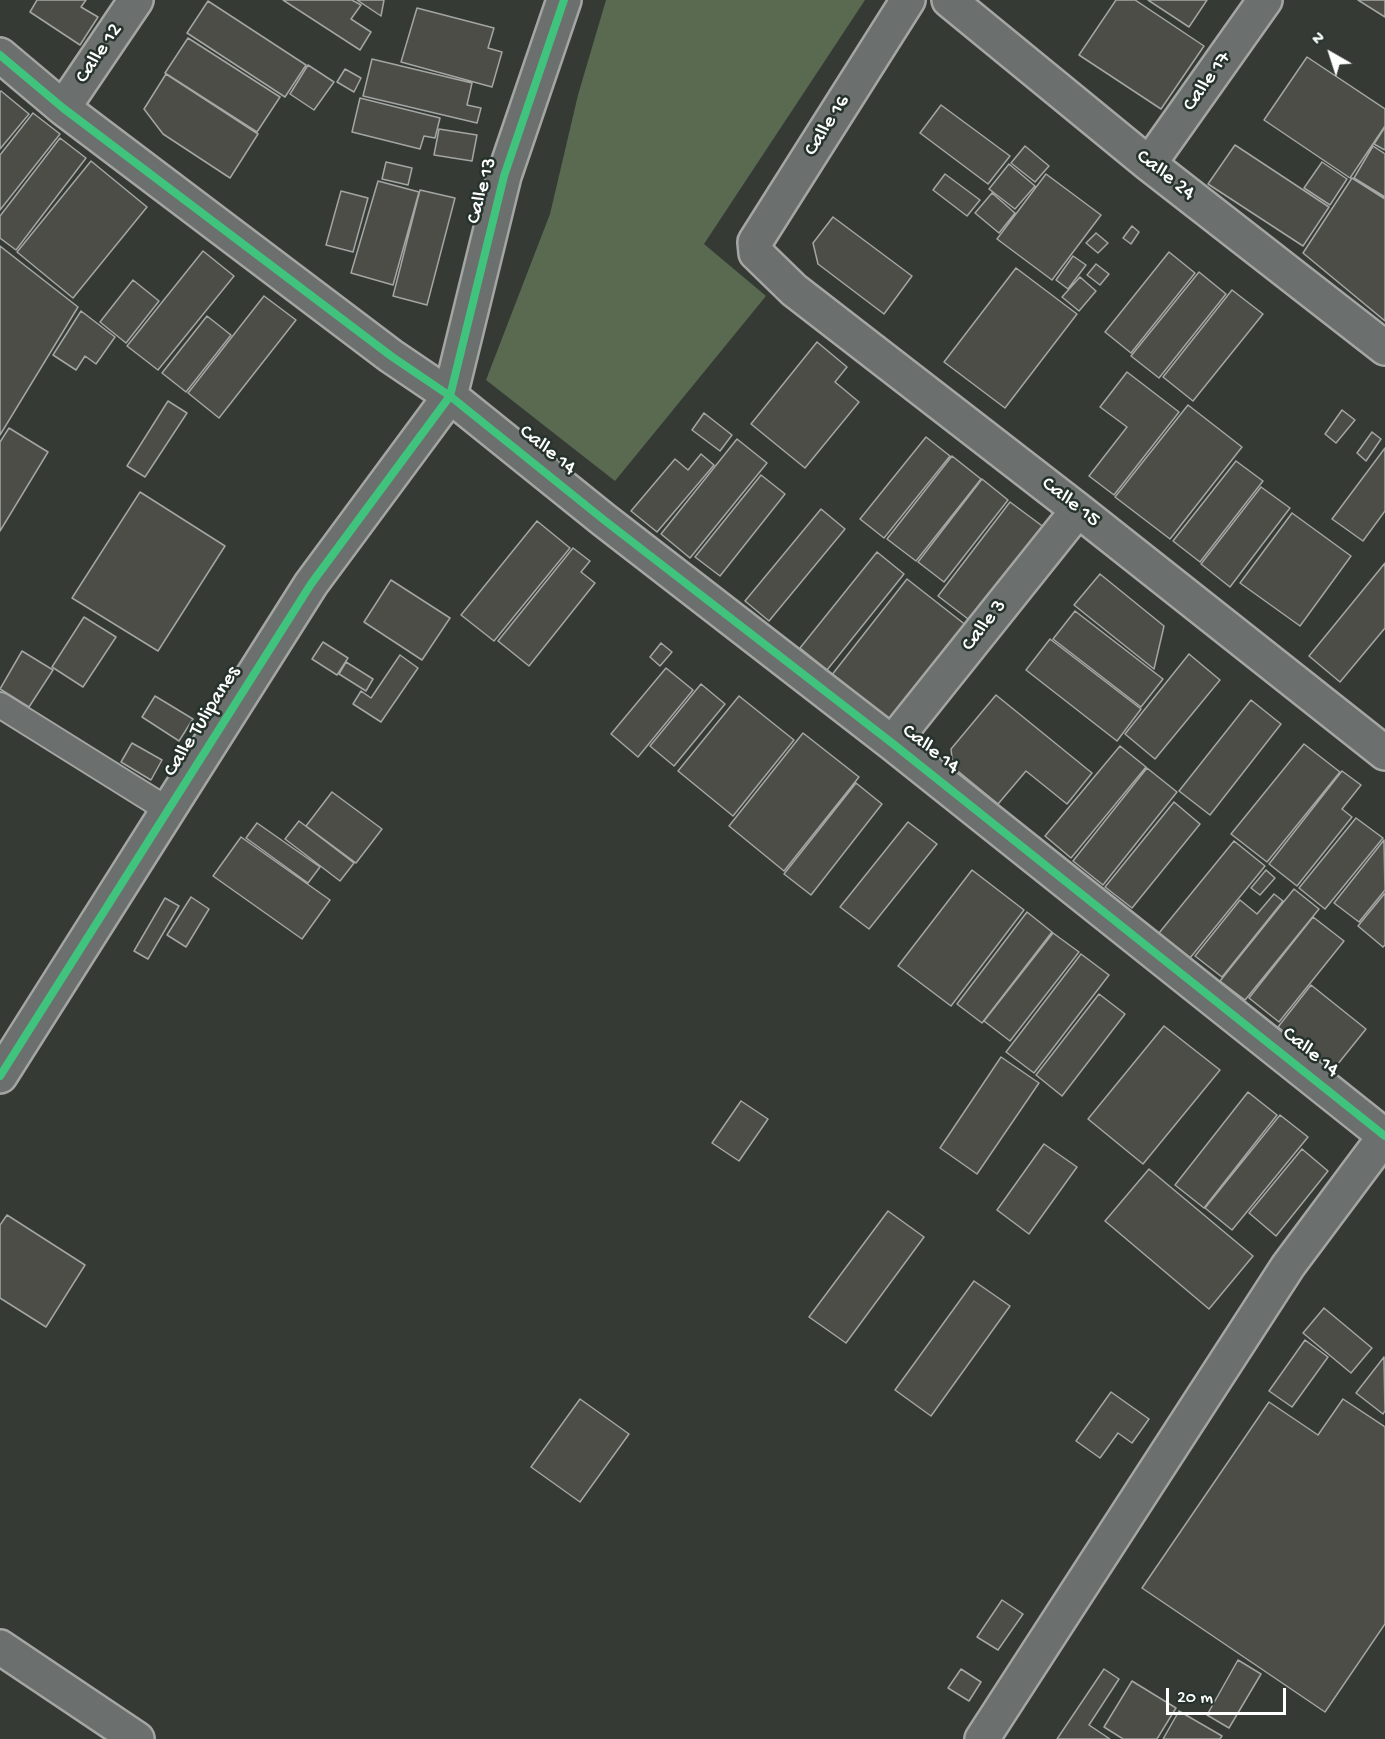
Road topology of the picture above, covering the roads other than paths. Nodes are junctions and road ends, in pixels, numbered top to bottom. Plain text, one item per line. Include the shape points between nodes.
1 (136, 0) edge
2 (564, 0) edge
3 (908, 0) edge
4 (949, 0) edge
5 (1265, 0) edge
6 (0, 55) edge
7 (63, 108) junction
8 (1149, 164) junction
9 (756, 253) joint
10 (1385, 348) edge
11 (450, 396) junction
12 (1078, 510) junction
13 (0, 705) edge
14 (892, 743) junction
15 (1385, 753) edge
16 (168, 810) junction
17 (0, 1077) edge
18 (1385, 1136) edge
19 (0, 1647) edge
20 (137, 1739) edge
21 (982, 1739) edge

1 - 7 street, Calle 12
2 - 11 street, Calle 13 via 504,176
3 - 9 street, Calle 16 via 755,242
4 - 8 street, Calle 24
5 - 8 street, Calle 17
6 - 7 street, Calle 14
7 - 11 street, Calle 14 via 391,356
8 - 10 street, Calle 24
9 - 12 street, Calle 15 via 794,290
11 - 14 street, Calle 14
11 - 16 street, Calle Tulipanes via 311,584
12 - 14 street, Calle 3
12 - 15 street, Calle 15
13 - 16 lane
14 - 18 street, Calle 14
16 - 17 street, Calle Tulipanes
18 - 21 street via 1287,1266
19 - 20 street

